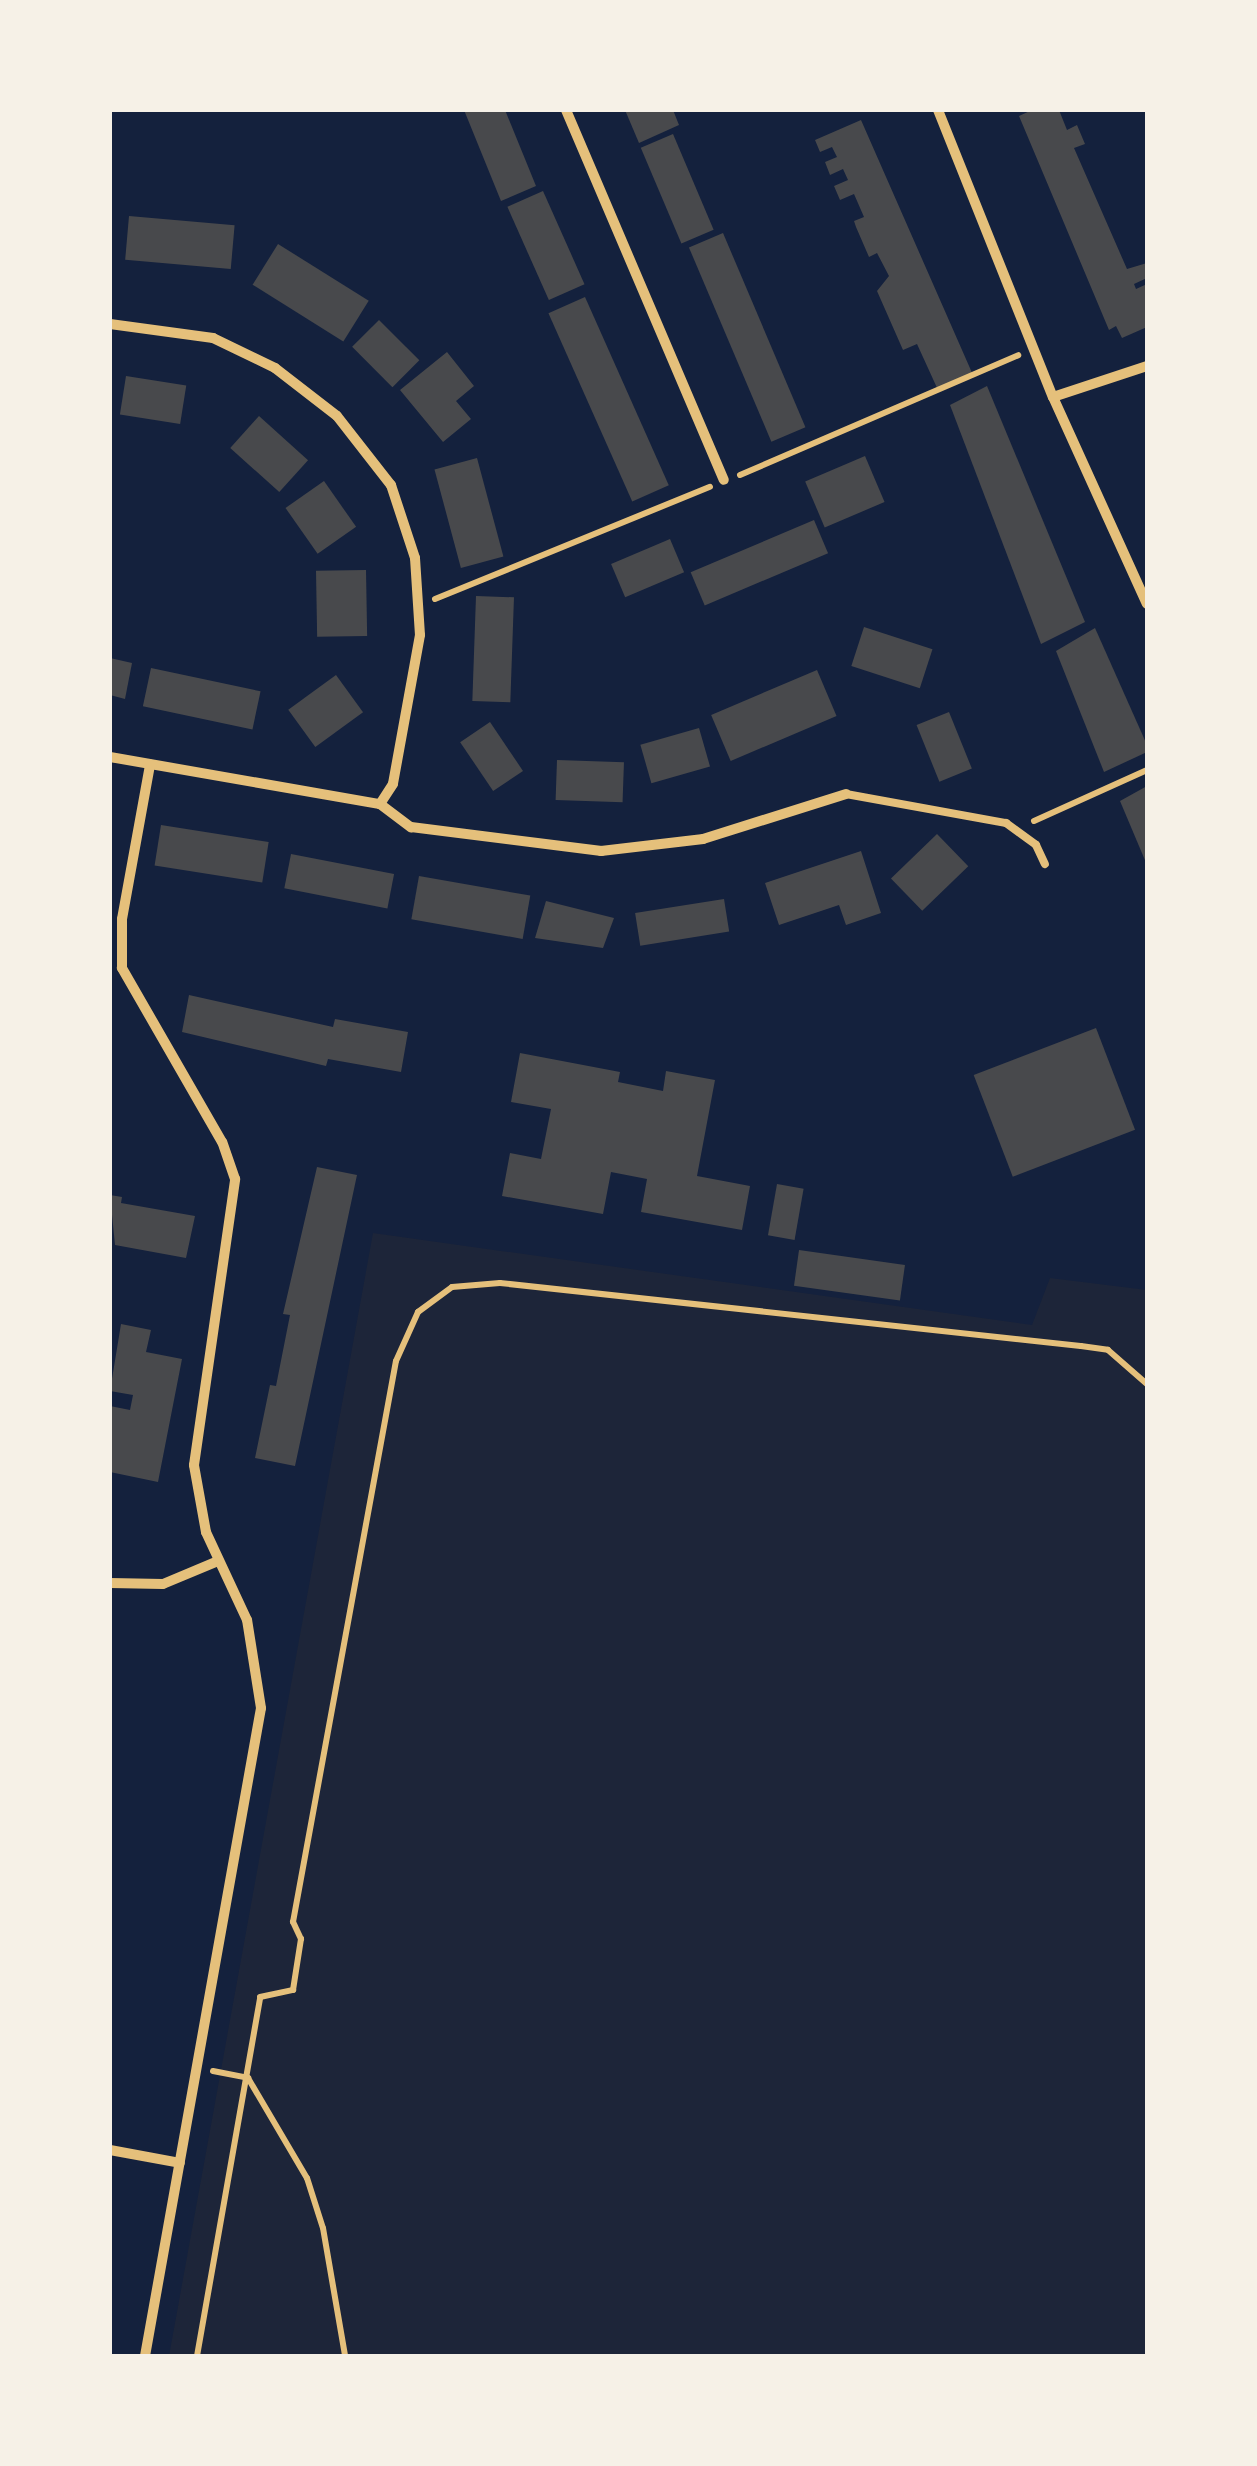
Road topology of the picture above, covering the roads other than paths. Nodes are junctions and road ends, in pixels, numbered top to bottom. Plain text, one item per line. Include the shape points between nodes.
1 (566, 110) edge
2 (938, 110) edge
3 (110, 324) edge
4 (1147, 366) edge
5 (1052, 396) junction
6 (724, 480) road end
7 (1147, 604) edge
8 (110, 757) edge
9 (150, 765) junction
10 (846, 794) joint
11 (380, 804) junction
12 (1045, 864) dead end
13 (218, 1561) junction
14 (110, 1583) edge
15 (110, 2150) edge
16 (180, 2163) junction
17 (145, 2356) edge

1 - 6 street
2 - 5 street
3 - 11 street via 184,330 245,351 337,416 391,485 406,519 420,604 393,784
4 - 5 street
5 - 7 street
8 - 9 street
9 - 11 street
9 - 13 street via 122,919 122,968 236,1178 196,1430 197,1494
10 - 11 street via 704,839 601,851 539,848 411,826
10 - 12 lane via 1020,828
13 - 14 street via 163,1584
13 - 16 street via 247,1620 262,1708
15 - 16 street
16 - 17 street

